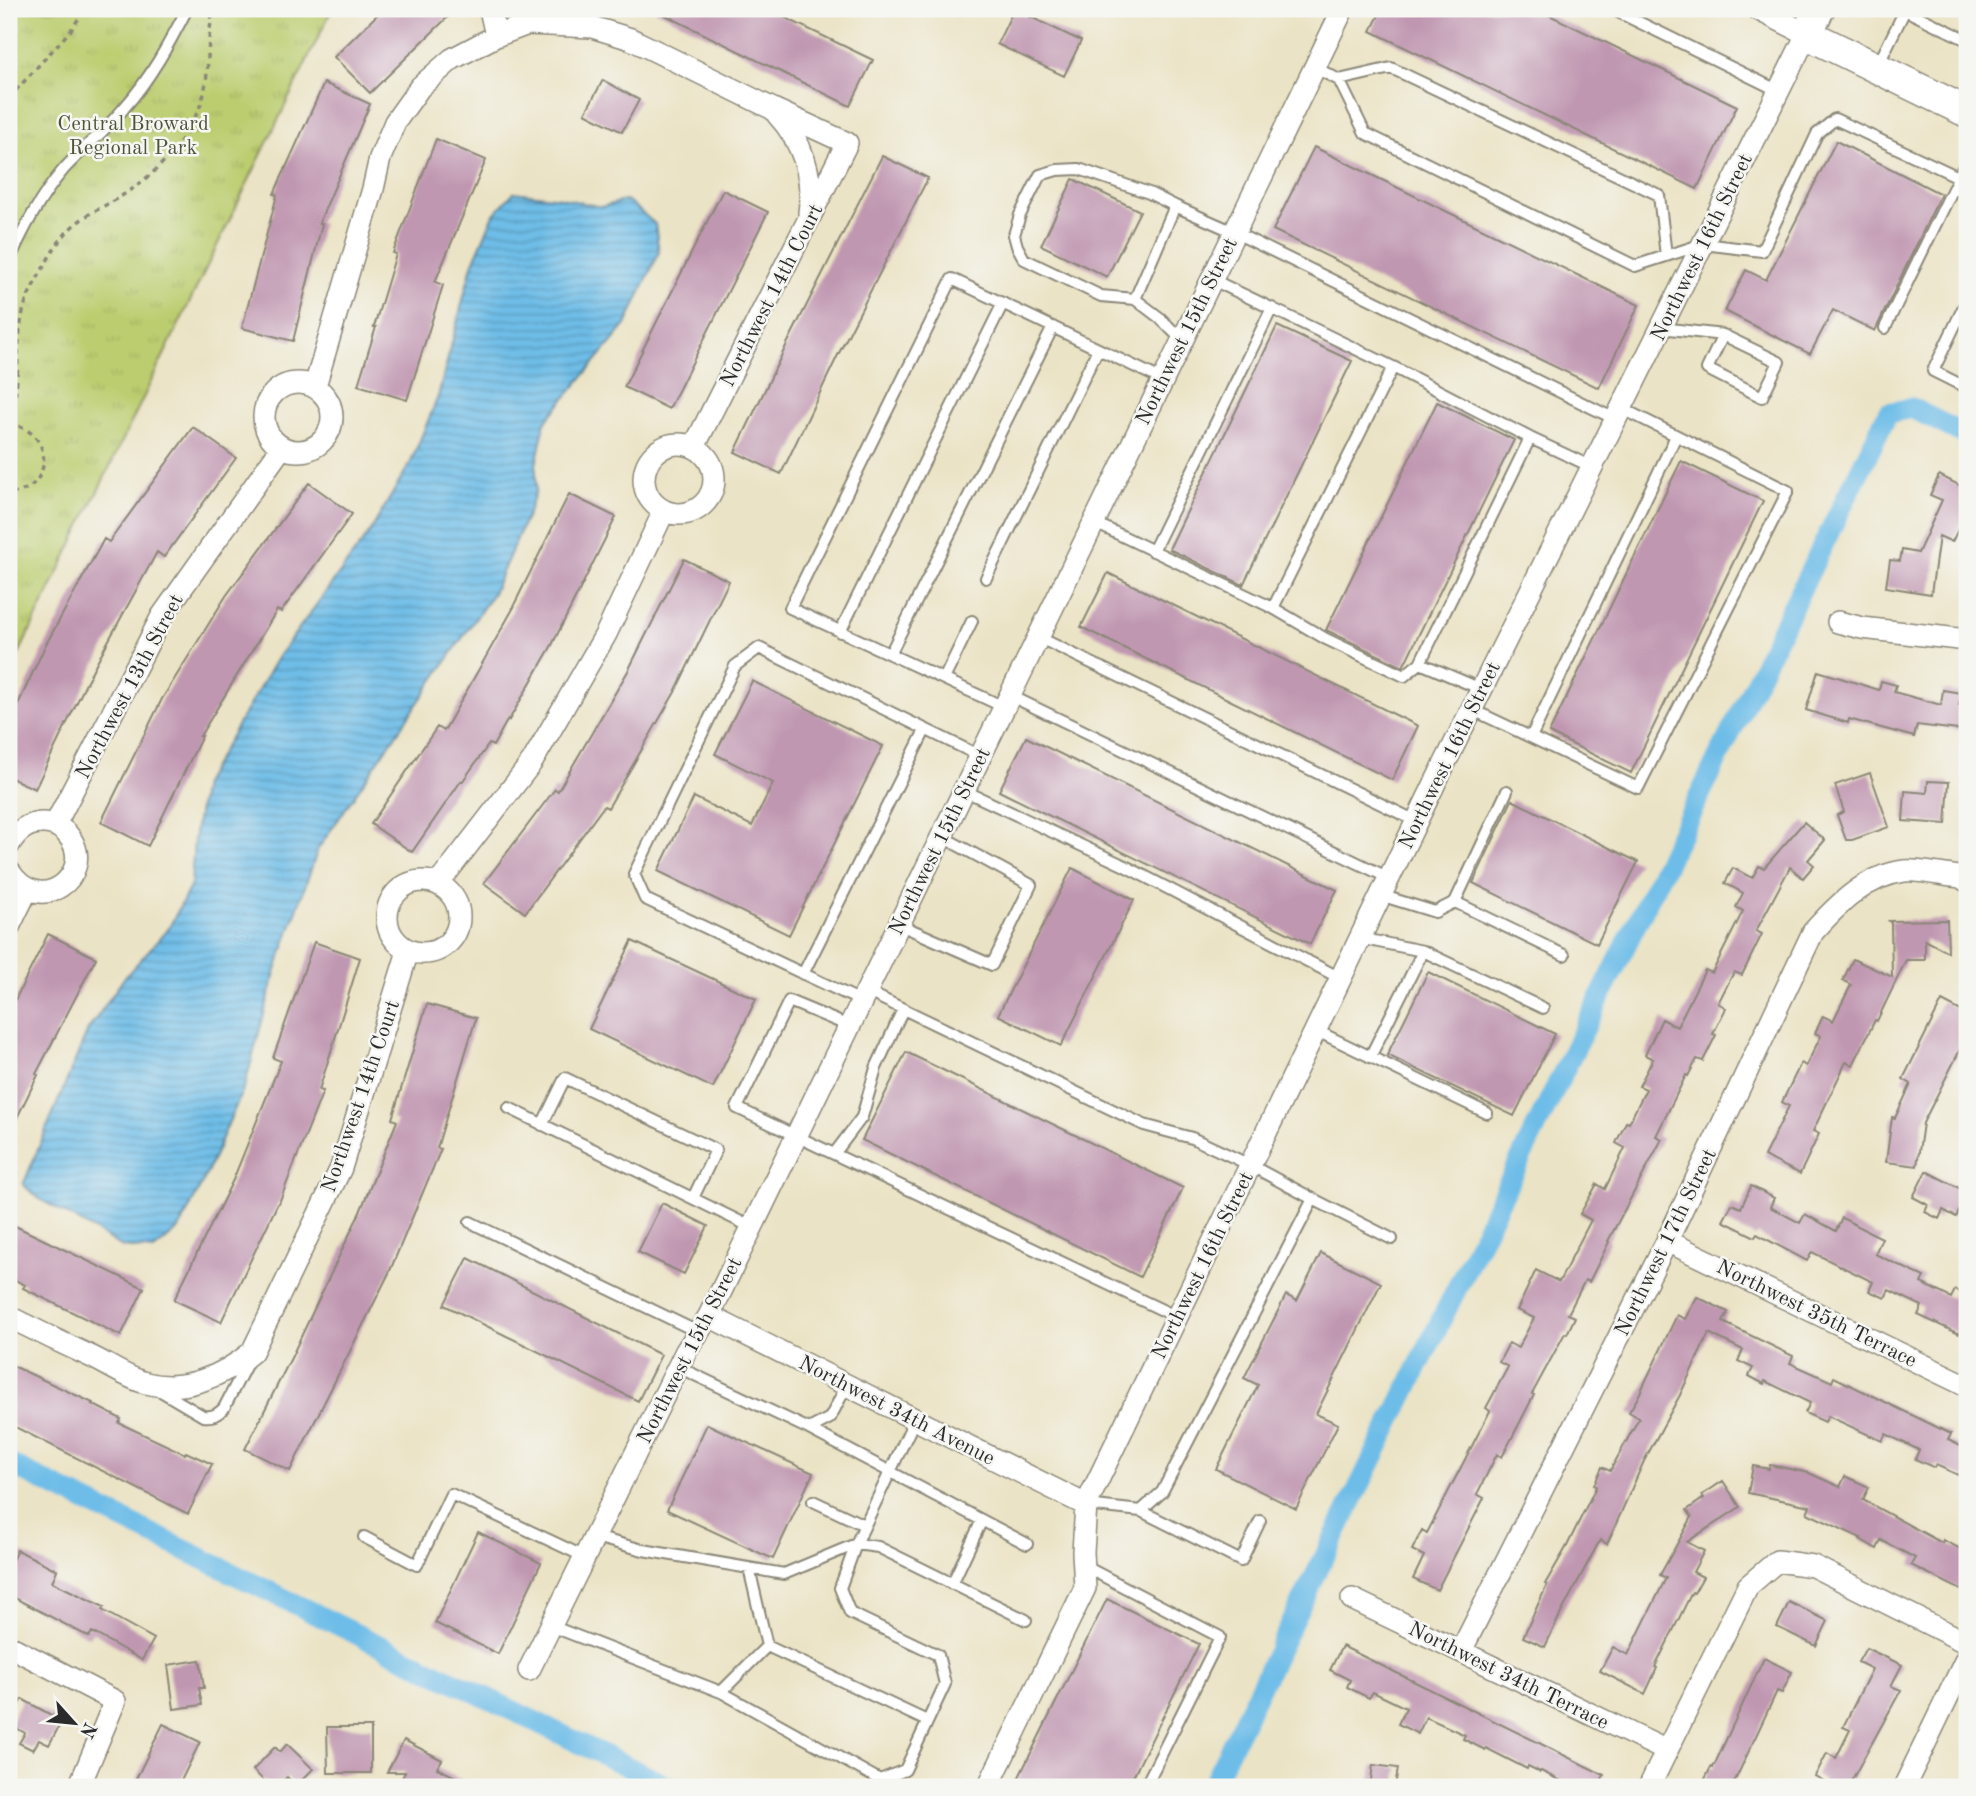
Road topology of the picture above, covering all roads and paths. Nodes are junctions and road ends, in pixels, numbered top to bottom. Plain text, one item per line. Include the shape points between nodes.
1 (85, 9) edge
2 (187, 9) edge
3 (214, 9) edge
4 (490, 9) edge
5 (1342, 9) edge
6 (1612, 9) edge
7 (1757, 9) edge
8 (526, 17) edge
9 (1813, 21) edge
10 (496, 36) junction
11 (1967, 40) edge
12 (1314, 67) junction
13 (1877, 68) junction
14 (1339, 80) junction
15 (1779, 91) junction
16 (9, 99) edge
17 (773, 109) junction
18 (1967, 112) edge
19 (1967, 160) edge
20 (1963, 179) edge
21 (1175, 206) junction
22 (808, 222) junction
23 (1234, 232) junction
24 (1703, 244) junction
25 (1666, 256) junction
26 (9, 261) edge
27 (1212, 279) junction
28 (1135, 299) junction
29 (1967, 300) edge
30 (1003, 303) junction
31 (1272, 308) junction
32 (1053, 327) junction
33 (1661, 328) junction
34 (1885, 328) dead end
35 (1723, 335) junction
36 (1182, 340) junction
37 (1098, 349) junction
38 (1393, 367) junction
39 (1163, 380) junction
40 (315, 387) junction
41 (1967, 388) edge
42 (1618, 414) junction
43 (9, 424) edge
44 (1676, 436) junction
45 (1530, 438) junction
46 (282, 447) junction
47 (694, 447) junction
48 (1592, 467) junction
49 (9, 493) edge
50 (664, 511) junction
51 (1093, 522) junction
52 (1153, 551) junction
53 (986, 578) dead end
54 (1273, 608) junction
55 (972, 621) dead end
56 (1838, 622) dead end
57 (841, 632) junction
58 (1038, 637) junction
59 (1967, 640) edge
60 (890, 654) junction
61 (1420, 663) junction
62 (944, 679) junction
63 (1481, 689) junction
64 (1007, 701) junction
65 (1471, 709) junction
66 (925, 730) junction
67 (1531, 737) junction
68 (980, 756) junction
69 (964, 790) junction
70 (1507, 791) dead end
71 (1416, 821) junction
72 (55, 825) junction
73 (941, 836) junction
74 (9, 845) edge
75 (9, 871) edge
76 (1967, 881) edge
77 (438, 884) junction
78 (1385, 887) junction
79 (27, 890) junction
80 (1455, 902) junction
81 (898, 924) junction
82 (9, 927) edge
83 (1359, 939) junction
84 (1423, 950) junction
85 (408, 951) junction
86 (1564, 955) dead end
87 (803, 974) junction
88 (1340, 978) junction
89 (864, 996) junction
90 (1543, 1008) dead end
91 (903, 1009) junction
92 (849, 1026) junction
93 (1315, 1030) junction
94 (1370, 1057) junction
95 (509, 1108) dead end
96 (1487, 1113) dead end
97 (542, 1125) junction
98 (796, 1136) junction
99 (834, 1154) junction
100 (1250, 1165) junction
101 (692, 1198) junction
102 (1313, 1199) junction
103 (470, 1222) dead end
104 (751, 1227) junction
105 (1392, 1239) dead end
106 (1667, 1241) junction
107 (9, 1317) edge
108 (1177, 1317) junction
109 (703, 1324) junction
110 (252, 1352) junction
111 (678, 1367) junction
112 (146, 1383) junction
113 (846, 1385) junction
114 (1967, 1386) edge
115 (915, 1419) junction
116 (809, 1429) junction
117 (890, 1472) junction
118 (813, 1501) dead end
119 (1086, 1505) junction
120 (1141, 1511) junction
121 (982, 1520) junction
122 (1260, 1521) dead end
123 (864, 1525) junction
124 (363, 1537) dead end
125 (595, 1537) junction
126 (856, 1544) junction
127 (1027, 1544) dead end
128 (585, 1557) junction
129 (1084, 1566) junction
130 (749, 1568) junction
131 (952, 1584) junction
132 (1352, 1599) dead end
133 (1026, 1620) dead end
134 (551, 1626) junction
135 (1967, 1643) edge
136 (9, 1646) edge
137 (766, 1646) junction
138 (1461, 1651) junction
139 (1967, 1657) edge
140 (529, 1670) dead end
141 (722, 1692) junction
142 (928, 1721) junction
143 (1667, 1751) junction
144 (79, 1787) edge
145 (988, 1787) edge
146 (1145, 1787) edge
147 (1649, 1787) edge
148 (1903, 1787) edge

1 - 16 path
2 - 26 lane via 125,108 44,194
3 - 43 path via 207,83 198,112 178,147 125,194 74,226 58,242 39,275 24,306 17,392
4 - 10 street
5 - 12 street, Northwest 15th Street
6 - 15 lane
7 - 9 street
8 - 10 street
8 - 17 street via 592,27 631,39
9 - 13 street
9 - 15 street, Northwest 16th Street
10 - 40 street via 452,58 421,87 395,122 380,158
11 - 13 lane via 1905,10
12 - 14 lane
12 - 23 street, Northwest 15th Street
13 - 18 street
14 - 25 lane via 1365,134 1636,266
14 - 25 lane via 1391,68 1659,195
15 - 24 street, Northwest 16th Street
17 - 22 street via 791,130 803,155 810,195
17 - 22 street, Northwest 14th Court via 847,143
19 - 20 lane
20 - 24 lane via 1835,119 1817,135 1762,251
20 - 34 lane
21 - 23 lane
21 - 28 lane
21 - 28 lane via 1079,169 1057,170 1040,175 1020,215 1014,235 1024,259 1101,296
22 - 47 street, Northwest 14th Court
23 - 27 street, Northwest 15th Street
23 - 42 lane
24 - 25 lane
24 - 33 street, Northwest 16th Street
27 - 31 lane
27 - 36 street, Northwest 15th Street
28 - 36 lane
29 - 41 lane via 1933,371
30 - 32 lane
30 - 57 lane
30 - 57 lane via 952,279 946,291 790,608
31 - 38 lane
31 - 52 lane
32 - 37 lane
32 - 60 lane
33 - 35 lane
33 - 42 street, Northwest 16th Street
35 - 35 lane via 1779,362 1762,397 1707,369
36 - 39 street, Northwest 15th Street
37 - 39 lane
37 - 53 lane
38 - 45 lane
38 - 54 lane
39 - 51 street, Northwest 15th Street
40 - 46 street via 331,407 328,433 308,450
40 - 46 street via 289,384 268,400 266,426
42 - 44 lane
42 - 48 street, Northwest 16th Street
43 - 49 path via 33,433 44,456 37,480
44 - 67 lane
44 - 67 lane via 1788,491 1638,788
45 - 48 lane
45 - 61 lane
46 - 72 street, Northwest 13th Street via 162,616
47 - 50 street via 667,446 647,464 646,491
47 - 50 street via 712,467 711,494 691,512
48 - 63 street, Northwest 16th Street
50 - 77 street via 606,634 532,762
51 - 52 lane
51 - 58 street, Northwest 15th Street
52 - 54 lane
54 - 61 lane via 1404,676
55 - 62 lane
56 - 59 street
57 - 60 lane
58 - 64 street, Northwest 15th Street
58 - 71 lane
60 - 62 lane
61 - 63 lane
62 - 64 lane
63 - 65 street, Northwest 16th Street
64 - 68 street, Northwest 15th Street
64 - 78 lane
65 - 67 lane
65 - 71 street, Northwest 16th Street
66 - 68 lane
66 - 87 lane
66 - 87 lane via 759,648 735,666 634,874 645,899
68 - 69 street, Northwest 15th Street
69 - 73 street, Northwest 15th Street
69 - 88 lane via 1125,866
70 - 80 lane
71 - 78 street, Northwest 16th Street
72 - 74 street via 29,825 17,832
72 - 79 street via 74,845 74,872 54,890
73 - 81 street, Northwest 15th Street
73 - 81 lane via 1031,884 992,965
75 - 79 street
76 - 106 street, Northwest 17th Street via 1905,871 1869,881 1814,932
77 - 85 street via 457,904 460,919 456,933 436,952
77 - 85 street via 410,883 390,902 388,930
78 - 80 lane via 1435,912
78 - 83 street, Northwest 16th Street
79 - 82 street
80 - 86 lane
81 - 89 street, Northwest 15th Street
83 - 84 lane
83 - 88 street, Northwest 16th Street
84 - 90 lane
84 - 94 lane
85 - 110 street, Northwest 14th Court via 341,1168
87 - 89 lane
88 - 93 street, Northwest 16th Street
89 - 91 lane
89 - 92 street, Northwest 15th Street
91 - 99 lane via 876,1068 862,1117
91 - 100 lane via 1144,1125 1192,1138
92 - 98 street, Northwest 15th Street
92 - 98 lane via 789,1001 742,1096 737,1108
93 - 94 lane
93 - 100 street, Northwest 16th Street
94 - 96 lane
95 - 97 lane
97 - 101 lane
97 - 101 lane via 565,1078 716,1150
98 - 99 lane
98 - 104 street, Northwest 15th Street
99 - 108 lane
100 - 102 lane
100 - 108 street, Northwest 16th Street
101 - 104 lane
102 - 105 lane
102 - 120 lane via 1162,1492
103 - 109 lane
104 - 109 street, Northwest 15th Street
106 - 114 street, Northwest 35th Terrace
106 - 138 street, Northwest 17th Street
107 - 112 street
108 - 119 street, Northwest 16th Street
109 - 111 street, Northwest 15th Street
109 - 113 street, Northwest 34th Avenue
110 - 112 street, Northwest 14th Court via 218,1375 194,1383
110 - 112 lane via 224,1408 211,1417
111 - 116 lane
111 - 125 street, Northwest 15th Street
113 - 115 street, Northwest 34th Avenue
113 - 116 lane via 830,1418
115 - 117 lane
115 - 119 street, Northwest 34th Avenue
116 - 117 lane
117 - 121 lane
117 - 123 lane
118 - 123 lane
119 - 120 lane
119 - 129 street
120 - 122 lane via 1241,1561
121 - 127 lane
121 - 131 lane
123 - 126 lane
124 - 128 lane via 417,1565 451,1494
125 - 128 street, Northwest 15th Street
125 - 130 lane
126 - 130 lane via 784,1574
126 - 131 lane via 878,1547
126 - 142 lane via 841,1588 850,1613 938,1655 945,1684
128 - 134 street, Northwest 15th Street
129 - 145 street via 1085,1588
129 - 146 lane via 1220,1637
130 - 137 lane
131 - 133 lane
132 - 138 street, Northwest 34th Terrace
134 - 140 street, Northwest 15th Street
134 - 141 lane
135 - 143 street via 1813,1566 1777,1561 1748,1586
136 - 144 street via 115,1701
137 - 141 lane
137 - 142 lane
138 - 143 street, Northwest 34th Terrace
139 - 148 street
141 - 142 lane via 880,1780 905,1770
143 - 147 street

